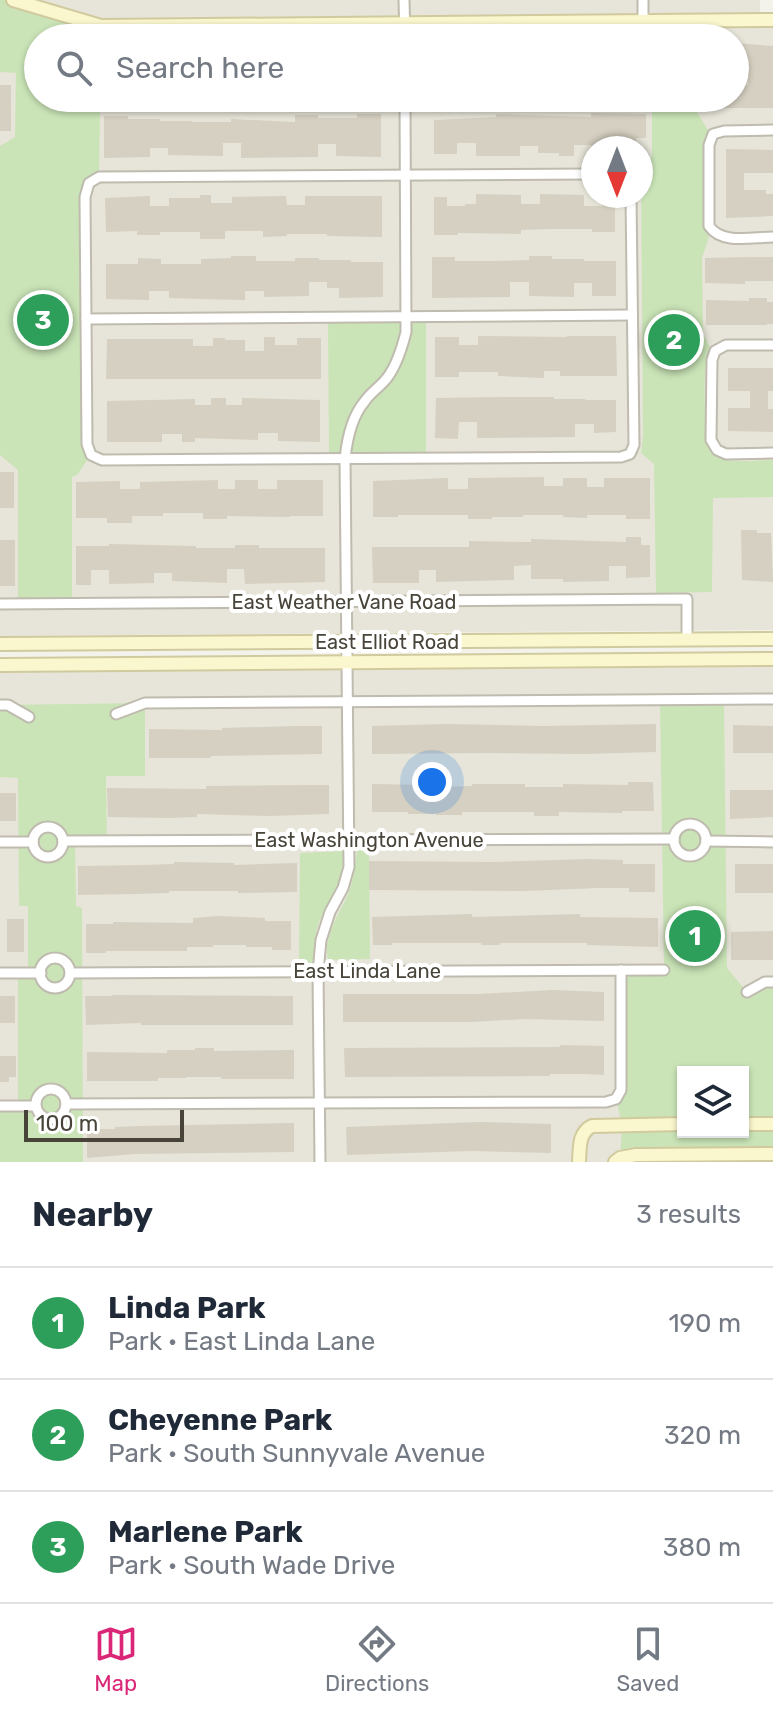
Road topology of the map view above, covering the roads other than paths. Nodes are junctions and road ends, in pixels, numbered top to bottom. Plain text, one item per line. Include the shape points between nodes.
1 (13, 0) edge
2 (404, 0) edge
3 (643, 0) edge
4 (773, 20) edge
5 (643, 21) junction
6 (405, 23) junction
7 (94, 24) edge
8 (304, 24) edge
9 (405, 112) edge
10 (773, 130) edge
11 (581, 174) edge
12 (406, 175) junction
13 (631, 208) edge
14 (773, 237) edge
15 (632, 315) junction
16 (407, 317) junction
17 (86, 319) junction
18 (773, 345) edge
19 (773, 453) edge
20 (345, 459) junction
21 (346, 602) junction
22 (0, 604) edge
23 (687, 639) junction
24 (773, 639) edge
25 (0, 644) edge
26 (347, 652) junction
27 (773, 659) edge
28 (0, 665) edge
29 (773, 699) edge
30 (348, 703) junction
31 (0, 705) edge
32 (116, 714) dead end
33 (29, 717) dead end
34 (674, 839) junction
35 (350, 840) junction
36 (63, 841) junction
37 (706, 841) junction
38 (0, 842) edge
39 (33, 842) junction
40 (773, 842) edge
41 (621, 970) junction
42 (664, 970) dead end
43 (318, 972) junction
44 (0, 973) edge
45 (41, 973) junction
46 (71, 973) junction
47 (773, 982) edge
48 (747, 992) dead end
49 (320, 1102) junction
50 (66, 1104) junction
51 (0, 1106) edge
52 (35, 1106) junction
53 (677, 1124) edge
54 (749, 1124) edge
55 (773, 1124) edge
56 (773, 1154) edge
57 (320, 1162) edge
58 (579, 1162) edge
59 (615, 1162) edge

1 - 7 main road
2 - 6 street
3 - 5 street
4 - 5 main road
5 - 6 main road
6 - 8 main road
9 - 12 street
10 - 14 street via 724,131 713,134 709,145 709,226 714,234
11 - 12 street
12 - 16 street
12 - 17 street via 99,177 89,183 85,197
13 - 15 street
15 - 16 street
15 - 20 street via 630,454
16 - 17 street
16 - 20 street via 398,358 363,402 351,426
17 - 20 street via 91,455 102,460
18 - 19 street via 726,345 715,351 711,440 726,454
20 - 21 street
21 - 22 street, East Weather Vane Road
21 - 23 street, East Weather Vane Road via 687,599
21 - 26 street
23 - 24 main road, East Elliot Road
23 - 26 main road, East Elliot Road
25 - 26 main road, East Elliot Road
26 - 27 main road, East Elliot Road
26 - 28 main road, East Elliot Road
26 - 30 street
29 - 30 street
30 - 32 street via 145,703
30 - 35 street
31 - 33 street
34 - 35 street, East Washington Avenue
34 - 37 street, East Washington Avenue via 679,852 691,856 701,852
34 - 37 street, East Washington Avenue via 681,826 692,824 701,828
35 - 36 street, East Washington Avenue
35 - 43 street via 349,867 321,940
36 - 39 street, East Washington Avenue via 57,830 47,827
36 - 39 street, East Washington Avenue via 58,854 46,857 36,852
37 - 40 street, East Washington Avenue
38 - 39 street, East Washington Avenue
41 - 42 street, East Linda Lane
41 - 43 street, East Linda Lane
41 - 49 street via 621,1090 616,1099
43 - 46 street, East Linda Lane
43 - 49 street
44 - 45 street, East Linda Lane
45 - 46 street, East Linda Lane via 44,963 57,958
45 - 46 street, East Linda Lane via 43,982 53,988 64,986
47 - 48 street
49 - 50 street
49 - 57 street
50 - 52 street via 54,1119 41,1116
50 - 52 street via 59,1091 48,1089 38,1095
51 - 52 street
53 - 58 main road via 592,1126 582,1134
54 - 55 main road
56 - 59 main road via 636,1155

